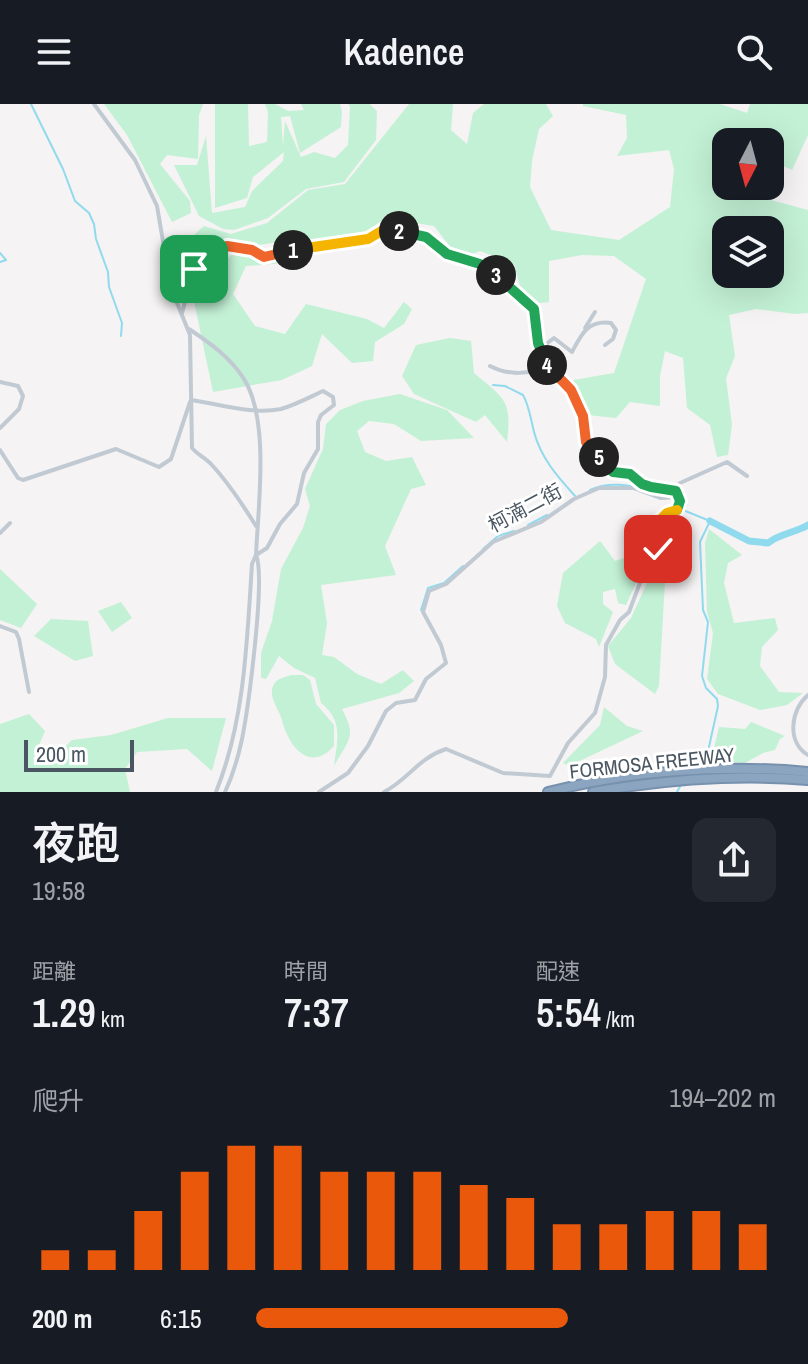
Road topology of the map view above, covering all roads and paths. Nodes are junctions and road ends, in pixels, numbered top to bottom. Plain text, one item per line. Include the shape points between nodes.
1 (94, 104) edge
2 (595, 312) dead end
3 (182, 313) junction
4 (189, 329) junction
5 (584, 330) junction
6 (605, 345) dead end
7 (541, 348) junction
8 (546, 364) junction
9 (490, 366) dead end
10 (0, 382) edge
11 (191, 400) junction
12 (256, 410) junction
13 (0, 428) edge
14 (0, 450) edge
15 (747, 476) dead end
16 (676, 491) junction
17 (678, 497) junction
18 (10, 523) dead end
19 (257, 528) junction
20 (0, 533) edge
21 (256, 555) junction
22 (0, 626) edge
23 (29, 692) dead end
24 (808, 695) edge
25 (808, 755) edge
26 (806, 776) edge
27 (216, 792) edge
28 (225, 792) edge
29 (319, 792) edge
30 (384, 792) edge
31 (548, 792) edge
32 (593, 792) edge

1 - 3 street via 147,181 160,220 172,291
2 - 5 street
3 - 4 street
3 - 7 street via 194,269 222,248 267,257 368,239 388,229 426,237 447,254 494,272 534,309
4 - 11 street
4 - 12 street via 245,380
5 - 6 street via 601,322 614,324 615,336
5 - 7 street via 572,352 554,338
7 - 8 street
8 - 9 street via 519,374
8 - 16 street via 571,390 583,416 586,442 610,469 642,484
10 - 13 street via 18,386 23,396 19,409
11 - 12 street
11 - 14 street via 171,459 159,467 116,449 23,480
11 - 19 street via 192,448 239,498
12 - 19 street via 261,461
12 - 21 street via 289,406 323,391 335,403 318,422 318,449 304,473 297,504 267,548
15 - 16 street via 727,462 684,479
16 - 17 street
17 - 29 street, 柯湳二街 via 661,498 627,487 599,488 493,542 446,584 429,591 423,612 446,663 426,679 415,700 386,711 348,773
17 - 30 street via 679,509 658,522 658,549 650,556 629,612 606,645 605,677 595,713 568,743 550,776 503,773 446,749 417,764
18 - 20 street
19 - 21 street
21 - 27 street via 238,715
21 - 28 street via 257,615 246,716
22 - 23 street via 16,632
24 - 25 street via 798,704 793,726 799,747
26 - 31 highway, FORMOSA FREEWAY via 752,769 681,772
26 - 32 highway, FORMOSA FREEWAY

